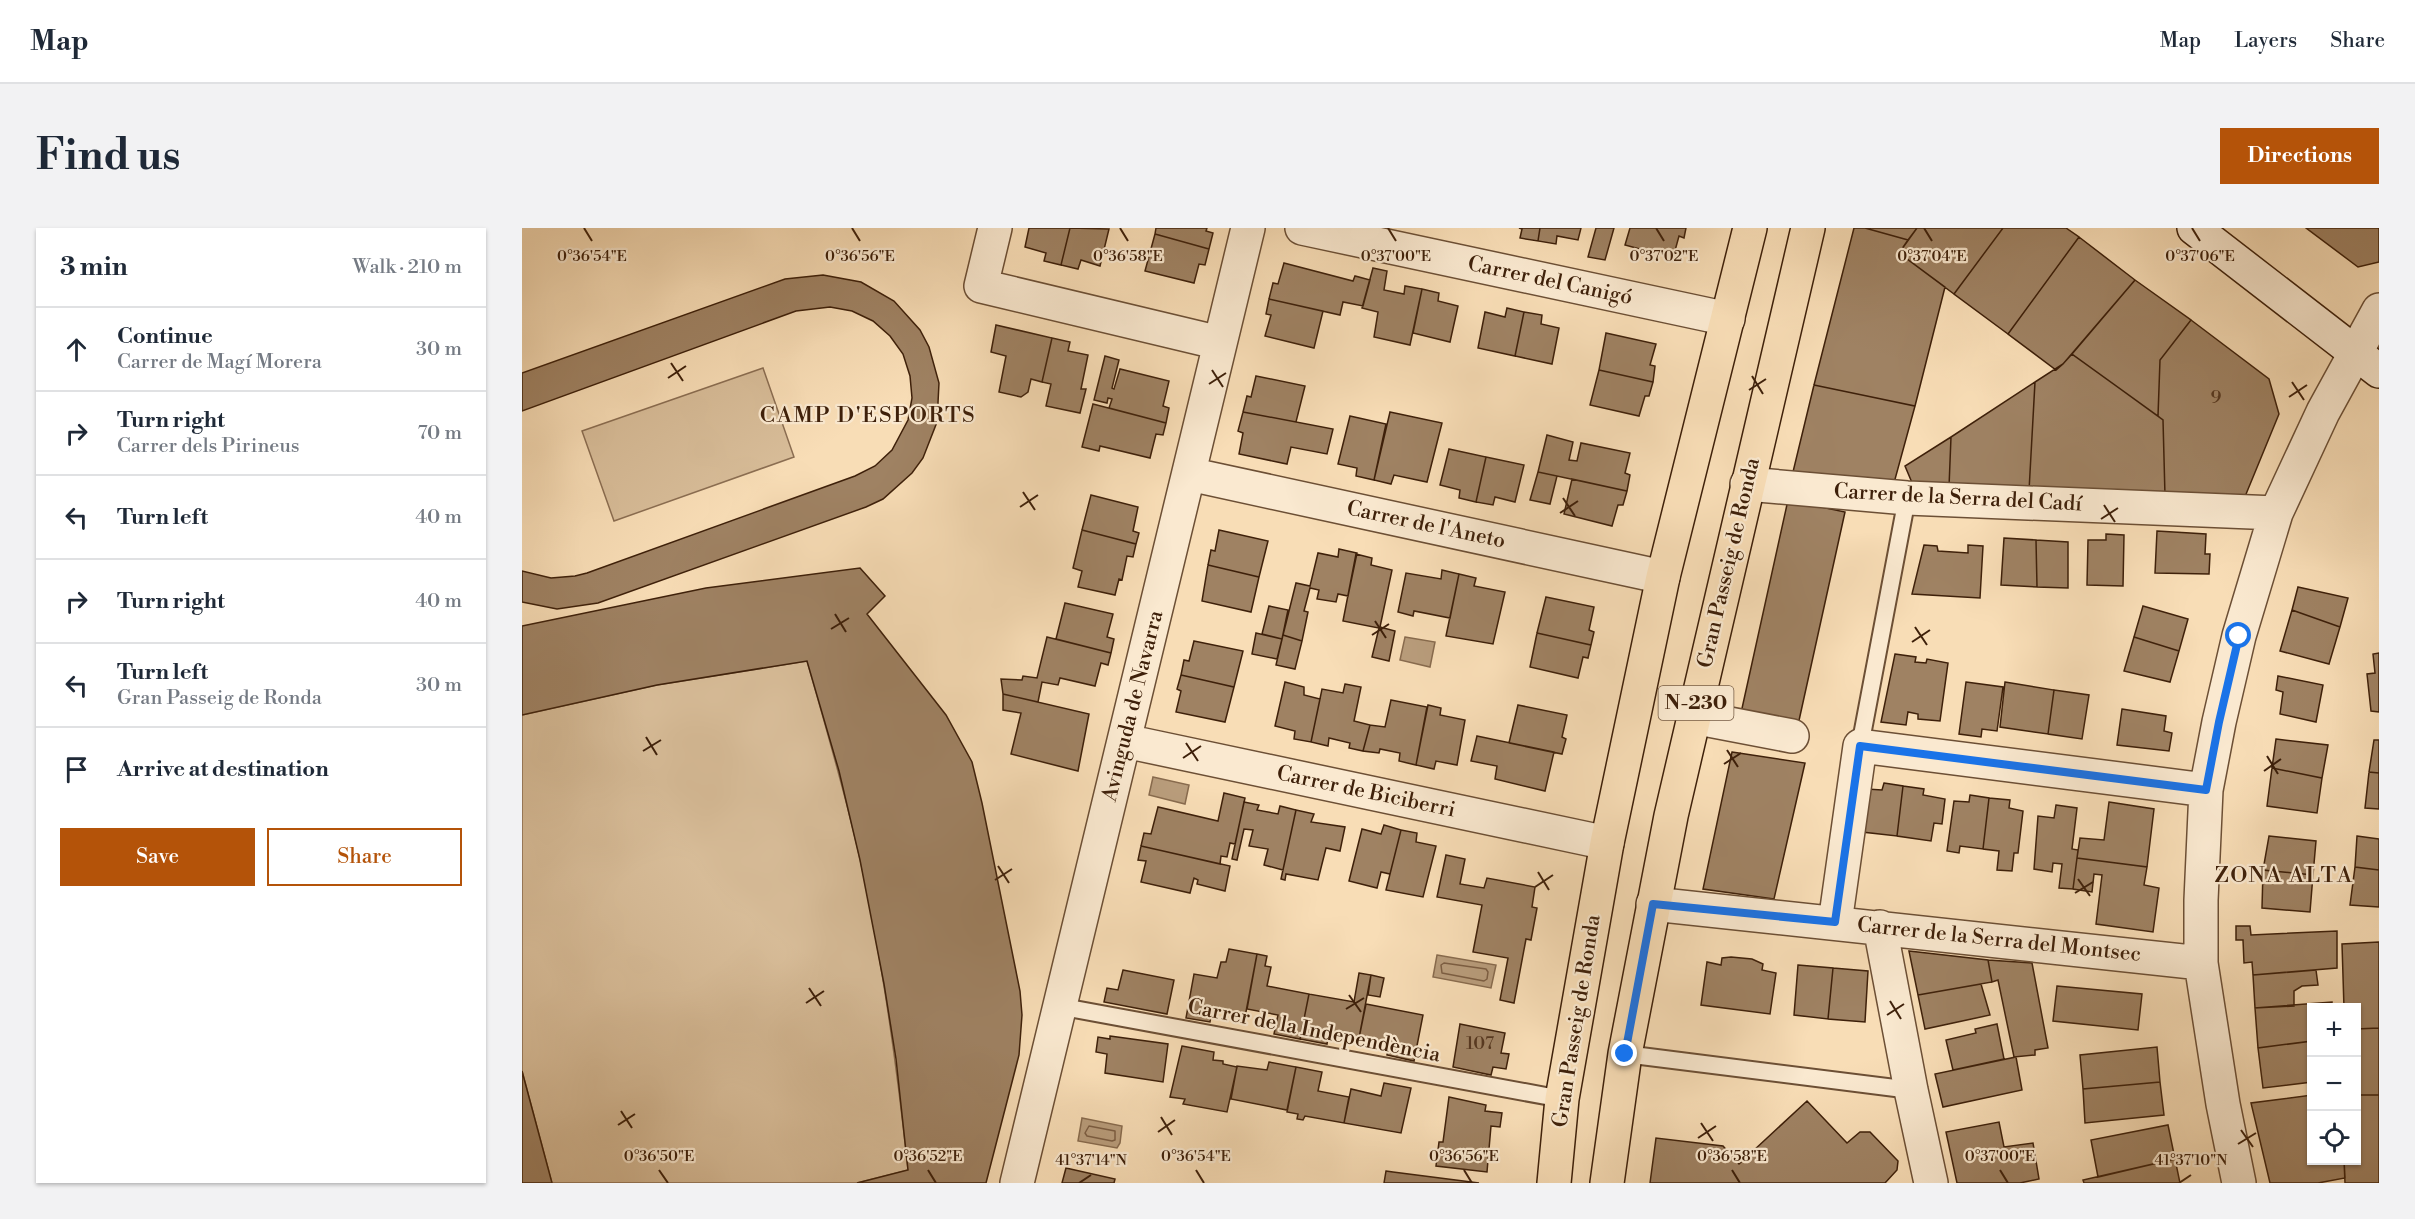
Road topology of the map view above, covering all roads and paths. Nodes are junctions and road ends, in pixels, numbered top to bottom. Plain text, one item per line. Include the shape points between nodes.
1 (995, 228) edge
2 (1248, 228) edge
3 (1302, 228) edge
4 (1750, 228) edge
5 (1808, 228) edge
6 (2194, 228) edge
7 (2379, 310) edge
8 (1728, 319) junction
9 (1220, 343) junction
10 (2367, 362) edge
11 (1189, 474) junction
12 (1747, 484) junction
13 (1907, 498) junction
14 (2276, 513) junction
15 (1664, 577) junction
16 (1693, 717) junction
17 (1792, 736) dead end
18 (1125, 741) junction
19 (1860, 746) junction
20 (2206, 790) junction
21 (1607, 843) junction
22 (1653, 904) junction
23 (1835, 922) junction
24 (1880, 927) junction
25 (2201, 963) junction
26 (1059, 1006) junction
27 (1625, 1054) junction
28 (1911, 1090) junction
29 (1562, 1099) junction
30 (1017, 1183) edge
31 (1554, 1183) edge
32 (1607, 1183) edge
33 (1931, 1183) edge
34 (2239, 1183) edge

1 - 9 street via 981,286
2 - 9 street, Avinguda de Navarra
3 - 8 street, Carrer del Canigó
4 - 8 main road, Gran Passeig de Ronda / N-230
5 - 12 main road, Gran Passeig de Ronda / N-230
6 - 10 street
7 - 10 street
8 - 15 main road, Gran Passeig de Ronda / N-230
9 - 11 street, Avinguda de Navarra
10 - 14 street via 2323,412
11 - 15 street, Carrer de l'Aneto
11 - 18 street, Avinguda de Navarra
12 - 13 street, Carrer de la Serra del Cadí
12 - 16 main road, Gran Passeig de Ronda / N-230
13 - 14 street, Carrer de la Serra del Cadí
13 - 19 lane
14 - 20 street via 2239,636
15 - 21 main road, Gran Passeig de Ronda / N-230
16 - 17 street
16 - 22 main road, Gran Passeig de Ronda / N-230
18 - 21 street, Carrer de Biciberri
18 - 26 street, Avinguda de Navarra
19 - 20 street
19 - 23 street
20 - 25 street
21 - 29 main road, Gran Passeig de Ronda / N-230
22 - 23 street, Carrer de la Serra del Montsec
22 - 27 main road, Gran Passeig de Ronda / N-230
23 - 24 street, Carrer de la Serra del Montsec
24 - 25 street, Carrer de la Serra del Montsec
24 - 28 street
25 - 34 street
26 - 29 lane, Carrer de la Independència
26 - 30 street, Avinguda de Navarra
27 - 28 lane
27 - 32 main road, Gran Passeig de Ronda / N-230
28 - 33 street
29 - 31 main road, Gran Passeig de Ronda / N-230

